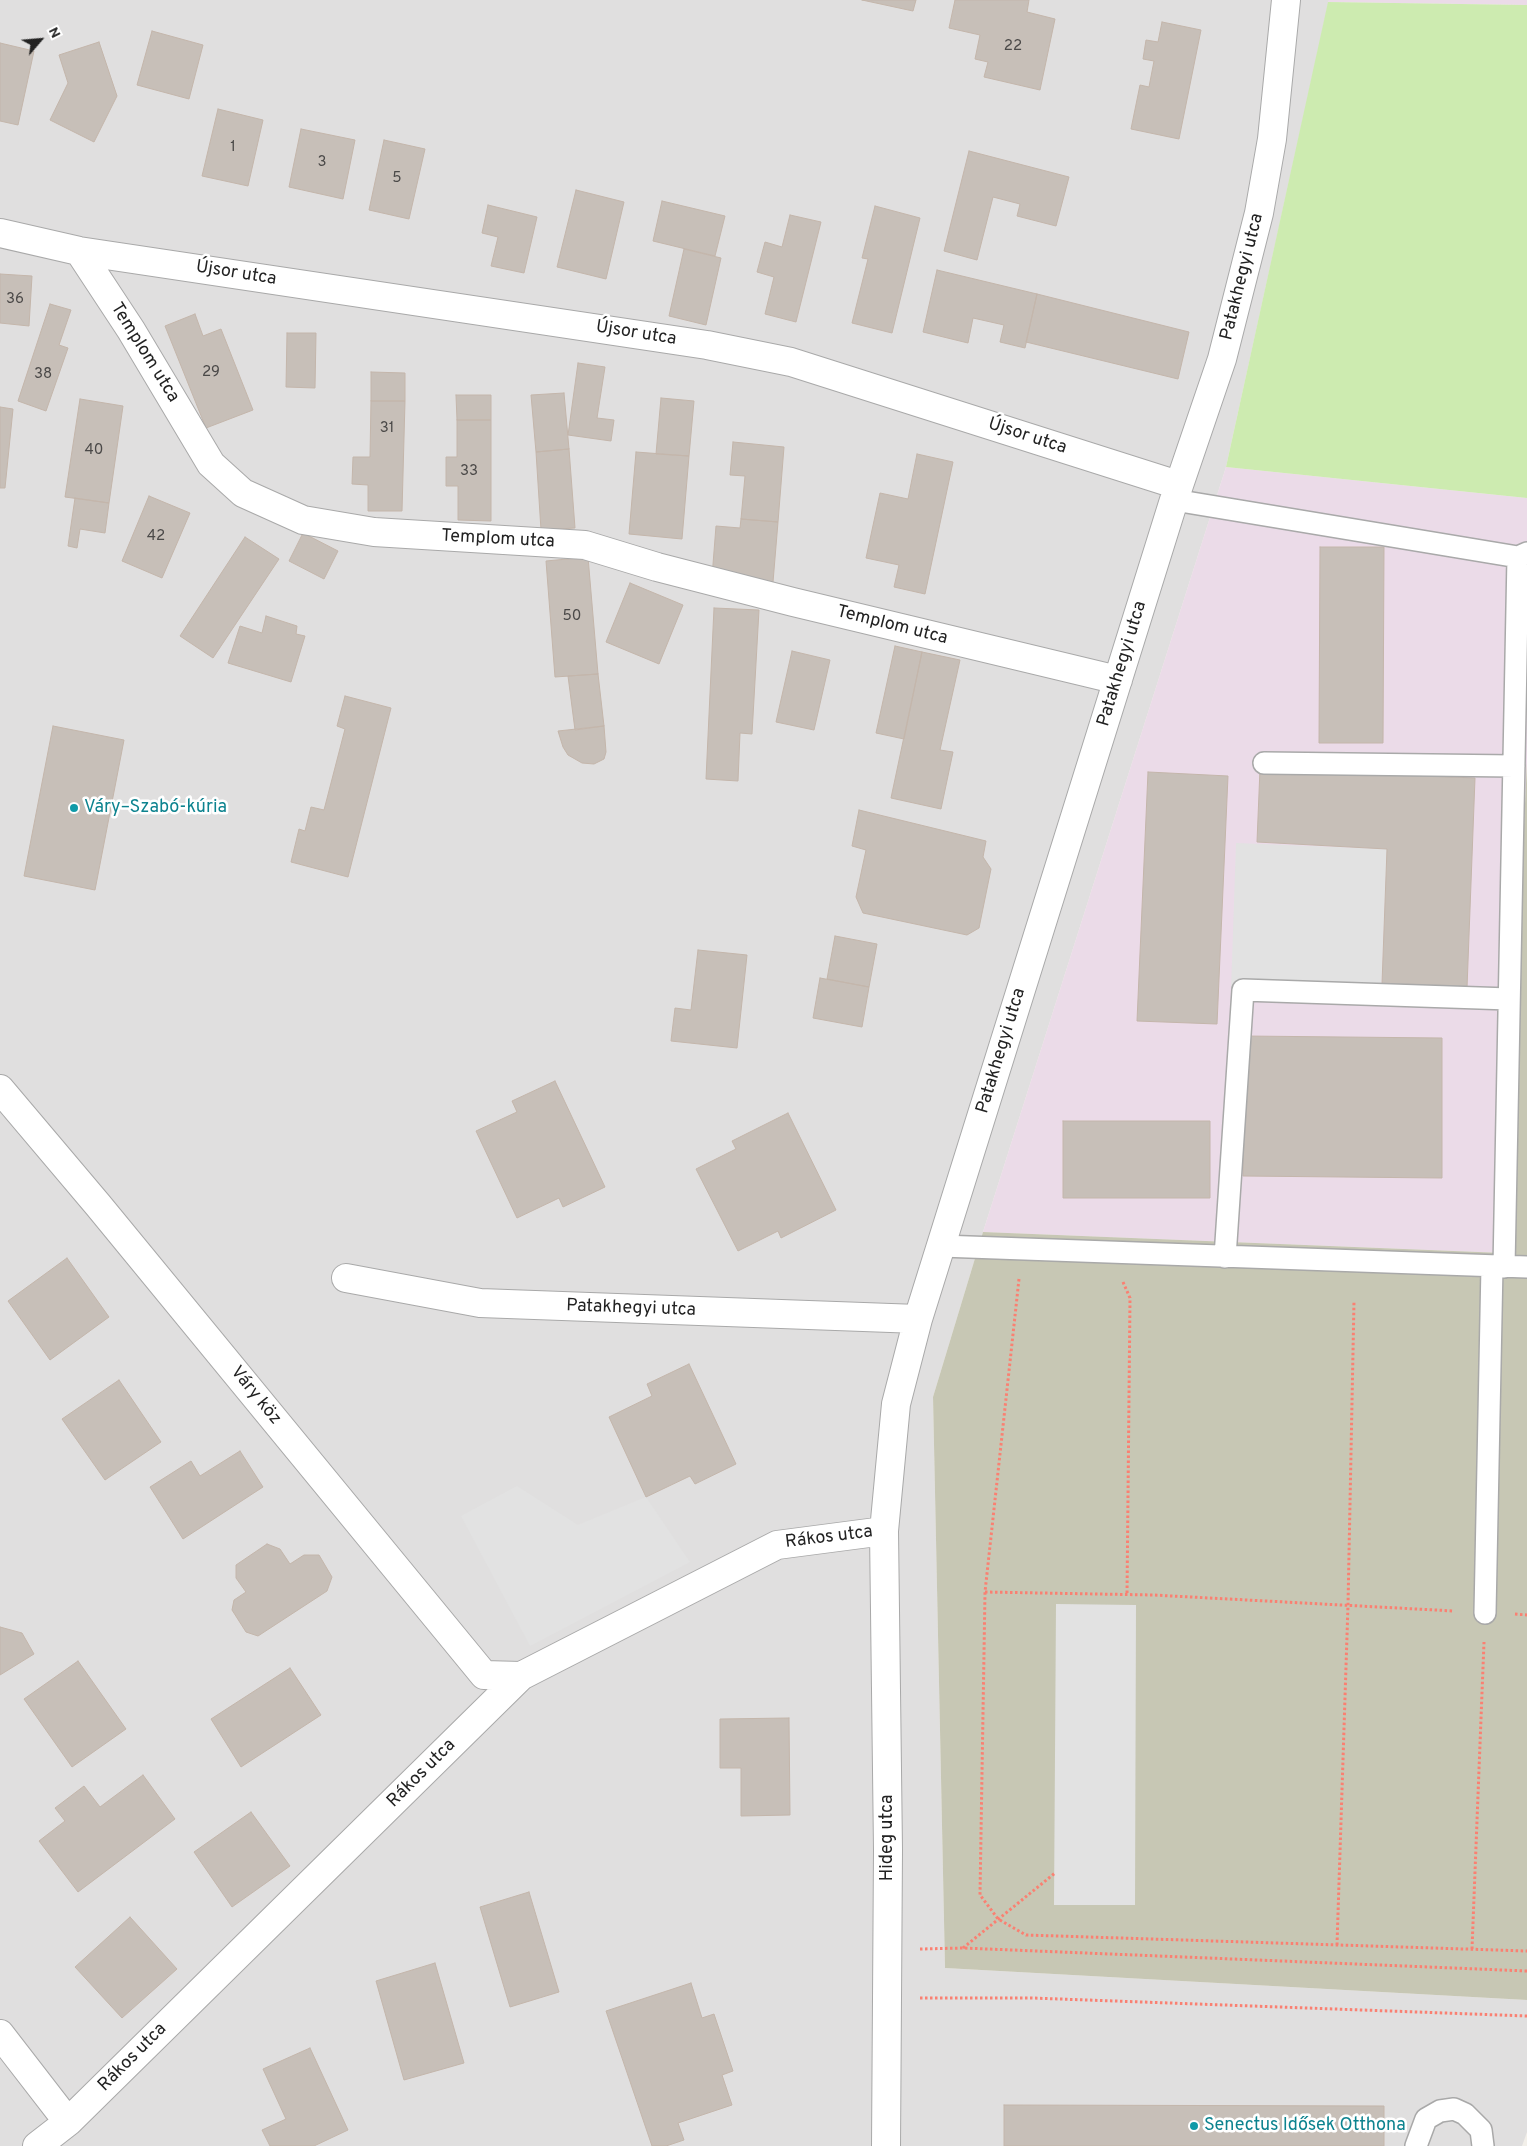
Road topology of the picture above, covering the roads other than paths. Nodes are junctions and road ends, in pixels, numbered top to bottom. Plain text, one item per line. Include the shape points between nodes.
1 (1286, 0) edge
2 (0, 233) edge
3 (79, 251) junction
4 (1176, 493) junction
5 (1523, 555) edge
6 (1118, 680) junction
7 (1264, 763) dead end
8 (1514, 766) junction
9 (1509, 999) junction
10 (0, 1090) edge
11 (941, 1246) junction
12 (1225, 1257) junction
13 (1498, 1266) junction
14 (1527, 1268) edge
15 (346, 1278) dead end
16 (918, 1319) junction
17 (884, 1531) junction
18 (1485, 1612) road end
19 (521, 1676) junction
20 (0, 2034) edge
21 (68, 2122) junction
22 (37, 2146) edge
23 (886, 2146) edge
24 (1416, 2146) edge
25 (1483, 2146) edge

1 - 4 street, Patakhegyi utca via 1272,139 1259,213 1222,359
2 - 3 street
3 - 4 street, Újsor utca via 707,345 791,362
3 - 6 street, Templom utca via 131,330 211,464 243,494 303,520 374,532 585,545 793,602
4 - 5 lane
4 - 6 street, Patakhegyi utca
5 - 8 lane
6 - 11 street, Patakhegyi utca
7 - 8 lane
8 - 9 lane
9 - 12 lane via 1243,990
9 - 13 lane
10 - 19 street, Váry köz via 484,1675
11 - 12 lane
11 - 16 street, Patakhegyi utca
12 - 13 lane
13 - 14 lane
13 - 18 lane
15 - 16 street, Patakhegyi utca via 480,1303
16 - 17 street, Patakhegyi utca via 896,1404
17 - 19 street, Rákos utca via 777,1545
17 - 23 street, Hideg utca via 888,1850
19 - 21 street, Rákos utca
20 - 21 street
21 - 22 street, Rákos utca
24 - 25 lane via 1426,2119 1440,2111 1454,2109 1478,2126

